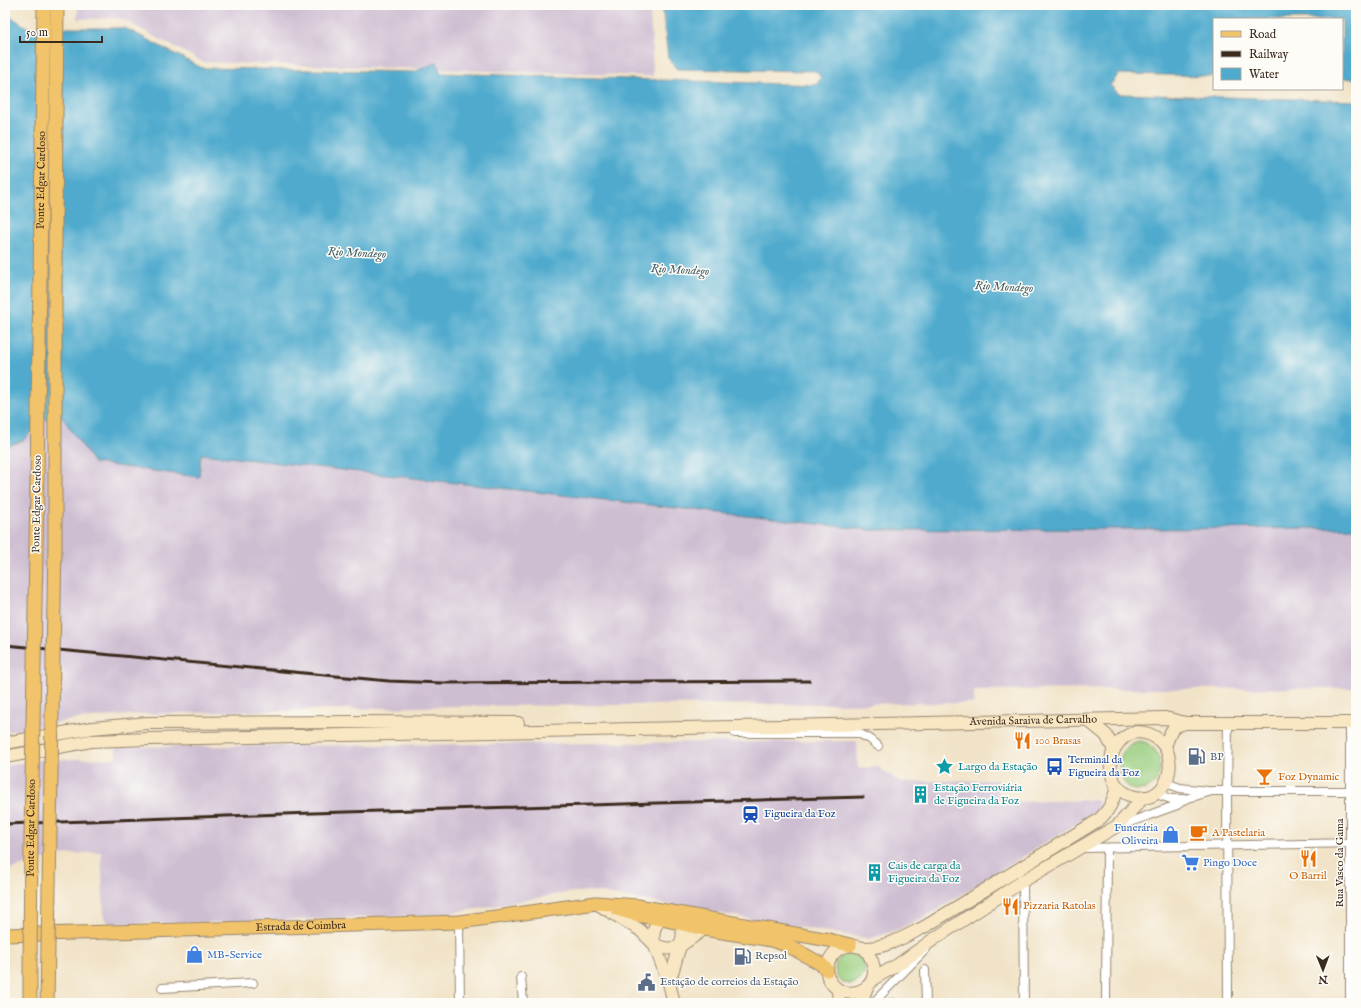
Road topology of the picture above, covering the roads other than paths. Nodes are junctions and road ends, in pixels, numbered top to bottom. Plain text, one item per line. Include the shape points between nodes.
1 (44, 5) edge
2 (57, 5) edge
3 (1090, 720) junction
4 (1186, 723) junction
5 (1228, 723) junction
6 (1353, 723) edge
7 (711, 727) junction
8 (1137, 733) junction
9 (5, 743) edge
10 (878, 746) dead end
11 (1165, 746) junction
12 (1114, 750) junction
13 (5, 757) edge
14 (1166, 783) junction
15 (1117, 787) junction
16 (1227, 791) junction
17 (1353, 791) edge
18 (1212, 792) junction
19 (1150, 796) junction
20 (1185, 799) junction
21 (1117, 826) junction
22 (1353, 843) edge
23 (1227, 844) junction
24 (1081, 848) junction
25 (1107, 848) junction
26 (1024, 881) junction
27 (596, 903) junction
28 (677, 918) junction
29 (662, 920) junction
30 (459, 922) junction
31 (1353, 928) edge
32 (704, 929) junction
33 (5, 935) edge
34 (934, 940) junction
35 (654, 944) junction
36 (850, 945) junction
37 (680, 946) junction
38 (864, 948) junction
39 (827, 970) junction
40 (925, 970) dead end
41 (521, 977) dead end
42 (254, 983) dead end
43 (668, 983) junction
44 (870, 983) junction
45 (162, 988) dead end
46 (838, 990) junction
47 (30, 1003) edge
48 (47, 1003) edge
49 (460, 1003) edge
50 (523, 1003) edge
51 (674, 1003) edge
52 (839, 1003) edge
53 (862, 1003) edge
54 (876, 1003) edge
55 (926, 1003) edge
56 (1024, 1003) edge
57 (1106, 1003) edge
58 (1228, 1003) edge
59 (1350, 1003) edge

1 - 47 main road, Ponte Edgar Cardoso, bridge
2 - 48 main road, Ponte Edgar Cardoso, bridge via 54,546
3 - 4 main road, Avenida Saraiva de Carvalho via 1165,718
3 - 7 main road, Avenida Saraiva de Carvalho
3 - 8 main road
3 - 12 main road via 1106,735
4 - 5 main road, Avenida Saraiva de Carvalho
4 - 8 main road via 1167,723
4 - 11 main road via 1175,725
5 - 6 main road, Avenida Saraiva de Carvalho
5 - 16 street
6 - 17 street, Rua Vasco da Gama
7 - 9 main road via 359,722 148,723 92,728
7 - 10 street via 735,733 858,733
7 - 13 main road via 91,741
8 - 11 main road via 1159,739
8 - 12 main road via 1123,738
11 - 14 main road via 1169,762
12 - 15 main road via 1111,769
14 - 18 street via 1180,788
14 - 19 main road
15 - 19 main road via 1130,795
15 - 38 main road via 1105,816 926,926 900,940 876,948
16 - 17 street
16 - 18 street
16 - 23 street
17 - 22 street, Rua Vasco da Gama
18 - 20 street
19 - 20 street
19 - 21 main road
20 - 21 street via 1177,805
21 - 24 main road
22 - 23 street
22 - 31 street, Rua Vasco da Gama
23 - 25 street
23 - 58 street
24 - 25 street
24 - 26 main road
25 - 57 street
26 - 34 main road
26 - 56 street
27 - 28 main road via 638,906
27 - 29 main road
27 - 30 main road, Estrada de Coimbra
27 - 35 main road via 640,930
28 - 29 main road
28 - 32 main road
28 - 36 main road
28 - 37 main road via 684,935
29 - 35 main road via 654,930
30 - 33 main road, Estrada de Coimbra
30 - 49 street
31 - 59 street, Rua Vasco da Gama
32 - 37 main road
32 - 39 main road via 788,945
34 - 44 main road
34 - 54 street
35 - 37 main road via 672,949
35 - 43 main road
36 - 38 main road
36 - 39 main road via 843,946 832,954
37 - 43 main road
38 - 44 main road via 875,968
39 - 46 main road via 829,980
40 - 55 street
41 - 50 street
42 - 45 street
43 - 51 main road
44 - 46 main road via 853,993
44 - 53 main road
46 - 52 main road

